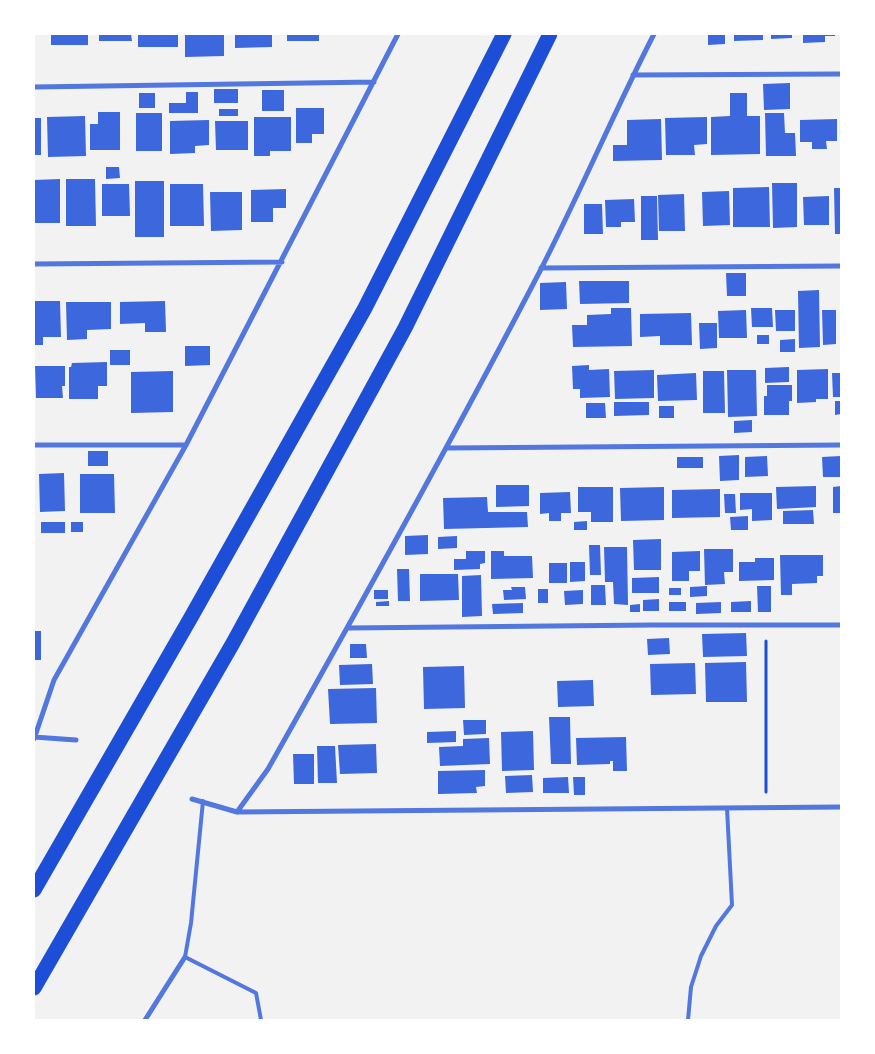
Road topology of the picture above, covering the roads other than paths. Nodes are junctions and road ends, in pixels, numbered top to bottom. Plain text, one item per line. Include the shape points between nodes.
1 (398, 34) edge
2 (504, 34) edge
3 (550, 34) edge
4 (654, 34) edge
5 (841, 74) edge
6 (633, 75) junction
7 (374, 82) junction
8 (34, 87) edge
9 (282, 262) junction
10 (34, 264) edge
11 (841, 266) edge
12 (542, 268) junction
13 (34, 445) edge
14 (186, 445) junction
15 (841, 445) edge
16 (447, 448) junction
17 (841, 625) edge
18 (348, 628) junction
19 (34, 738) edge
20 (76, 740) dead end
21 (192, 798) dead end
22 (203, 801) junction
23 (841, 807) edge
24 (727, 808) junction
25 (238, 812) junction
26 (34, 890) edge
27 (185, 957) junction
28 (34, 988) edge
29 (144, 1020) edge
30 (261, 1020) edge
31 (688, 1020) edge

1 - 7 street
2 - 26 highway via 365,308
3 - 28 highway via 405,328 233,643
4 - 6 street
5 - 6 street
6 - 12 street
7 - 8 street
7 - 9 street
9 - 10 street
9 - 14 street
11 - 12 street
12 - 16 street
13 - 14 street
14 - 19 street via 54,680
15 - 16 street
16 - 18 street
17 - 18 street
18 - 25 street via 268,769
19 - 20 street
21 - 22 street
22 - 25 street
22 - 27 lane
23 - 24 street
24 - 25 street
24 - 31 lane via 732,905 716,926 701,956 691,987
27 - 29 street
27 - 30 lane via 256,993

